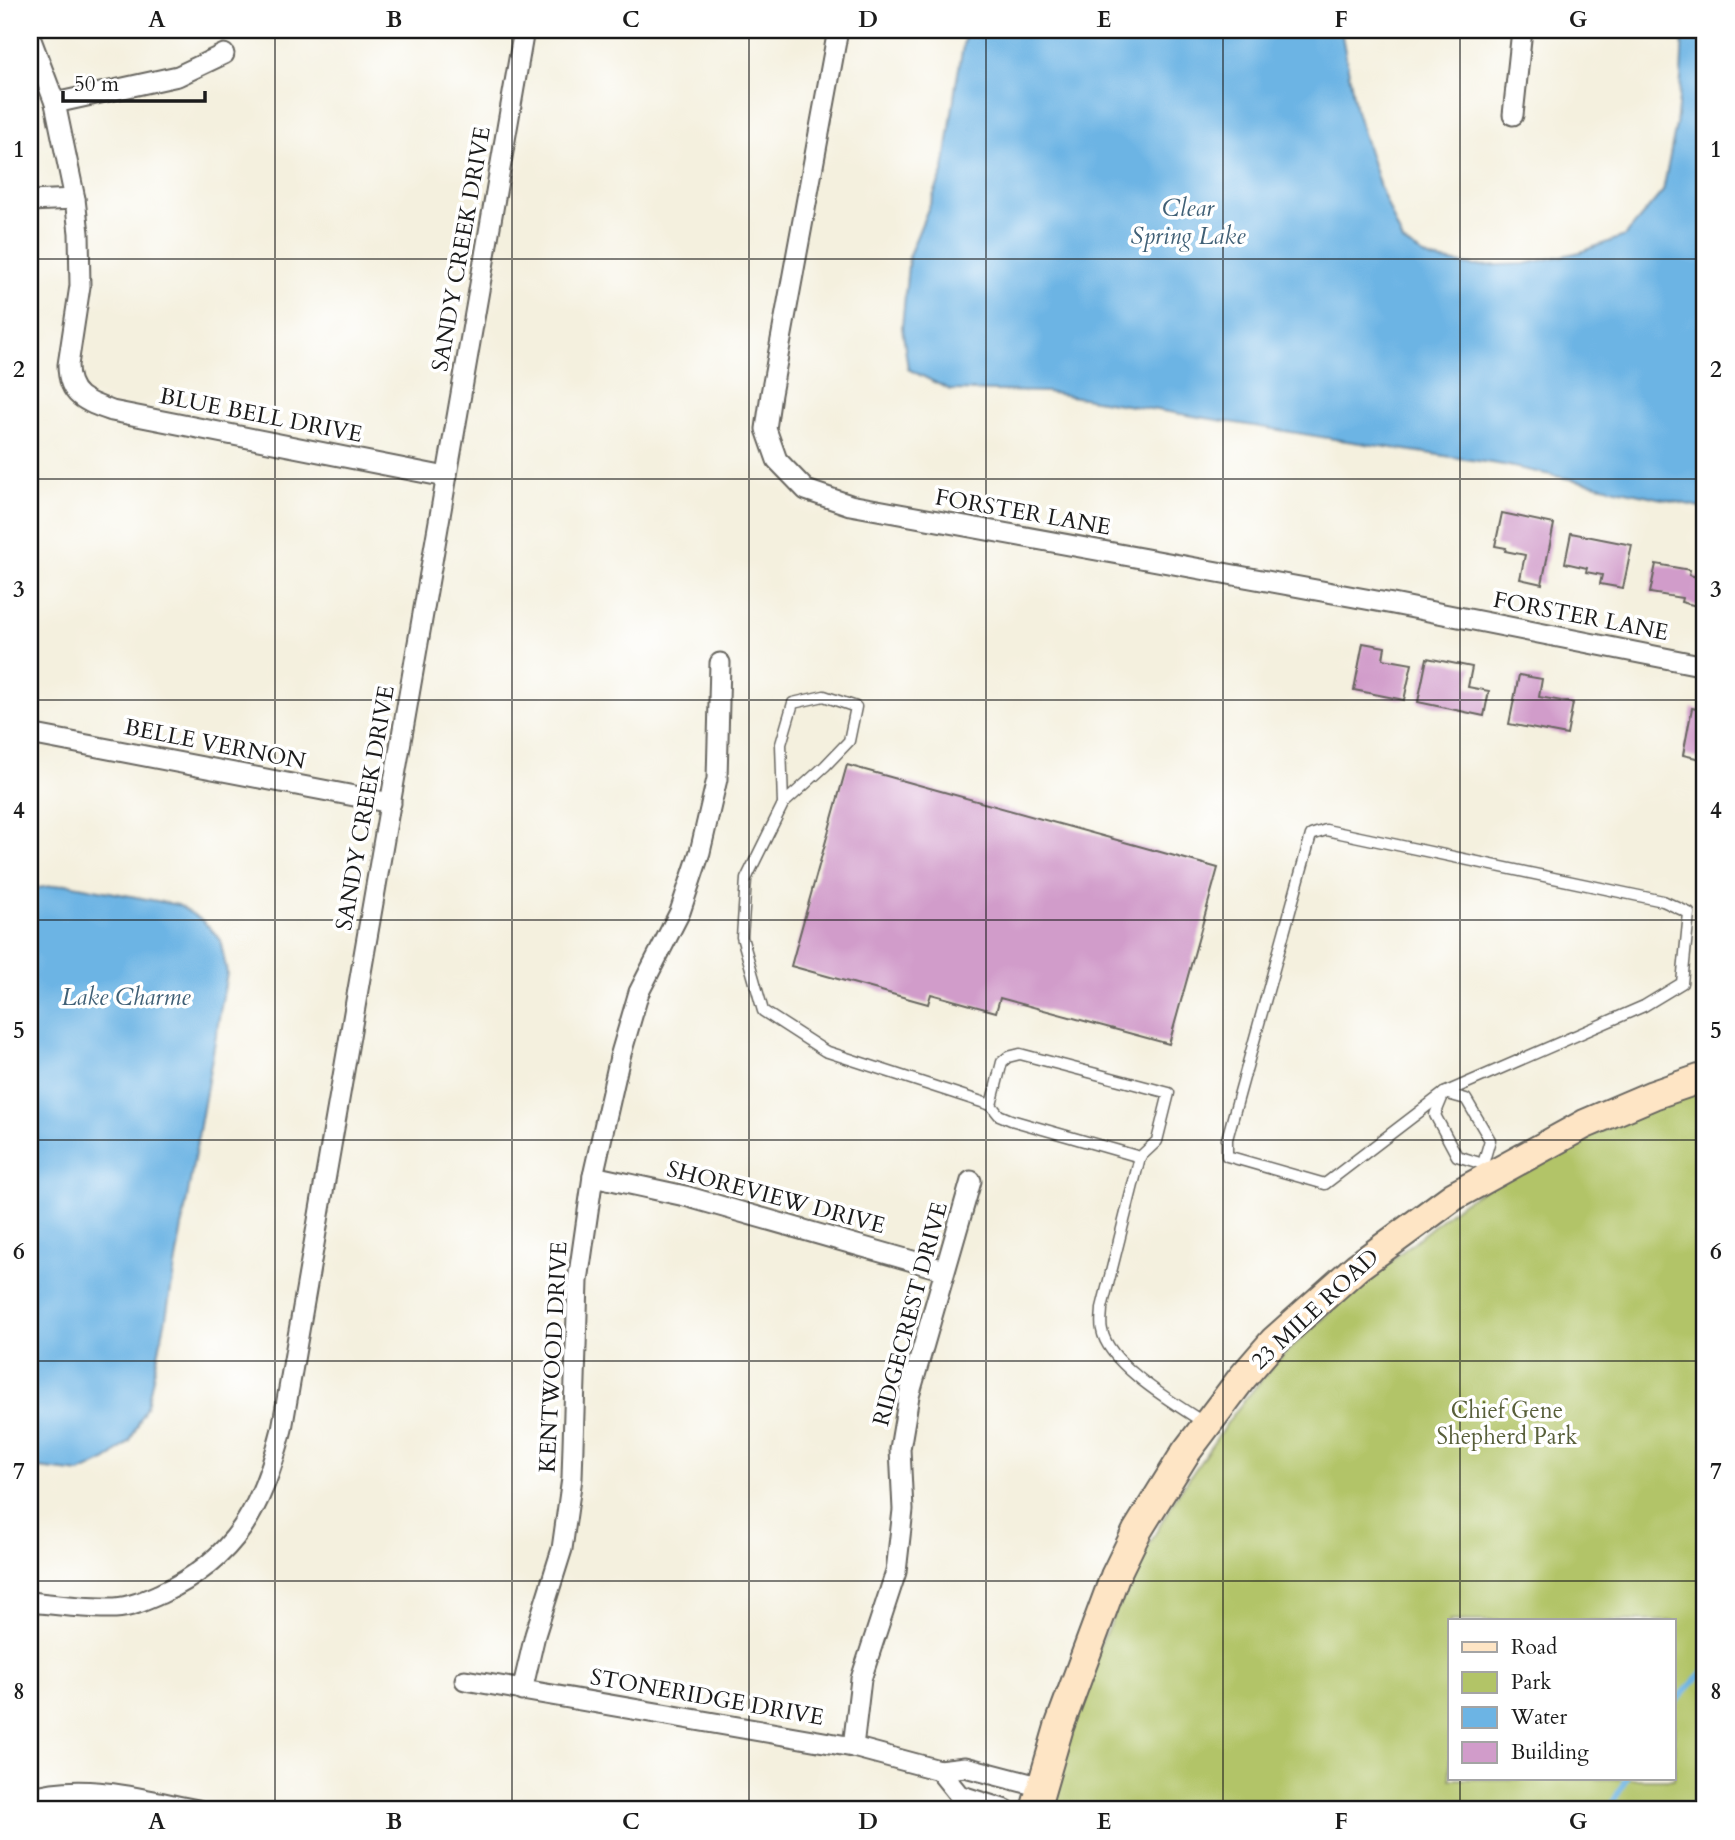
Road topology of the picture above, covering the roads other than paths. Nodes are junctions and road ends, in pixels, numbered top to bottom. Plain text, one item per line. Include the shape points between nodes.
1 (524, 30) edge
2 (838, 30) edge
3 (1521, 30) edge
4 (30, 37) edge
5 (225, 54) dead end
6 (55, 103) junction
7 (1513, 115) dead end
8 (75, 199) junction
9 (30, 201) edge
10 (446, 477) junction
11 (720, 663) dead end
12 (1705, 666) edge
13 (30, 734) edge
14 (391, 803) junction
15 (783, 804) junction
16 (1705, 1077) edge
17 (1444, 1093) junction
18 (991, 1105) junction
19 (1140, 1157) junction
20 (1487, 1170) junction
21 (593, 1176) junction
22 (971, 1181) dead end
23 (944, 1270) junction
24 (1206, 1425) junction
25 (30, 1602) edge
26 (465, 1680) dead end
27 (522, 1691) junction
28 (853, 1747) junction
29 (939, 1770) junction
30 (30, 1798) edge
31 (1039, 1799) edge
32 (198, 1810) edge
33 (1006, 1810) edge

1 - 10 street, SANDY CREEK DRIVE
2 - 12 street, FORSTER LANE via 766,429 777,460 806,490 850,505
3 - 7 street
4 - 6 street
5 - 6 street via 178,76
6 - 8 street
8 - 9 street
8 - 10 street, BLUE BELL DRIVE via 80,286 68,376 73,389 88,402 112,411
10 - 14 street, SANDY CREEK DRIVE
11 - 21 street, KENTWOOD DRIVE via 717,779 700,852 680,912 639,992
13 - 14 street, BELLE VERNON
14 - 25 street, SANDY CREEK DRIVE via 279,1441 262,1493 225,1549 176,1587 117,1608
15 - 15 lane via 849,741 856,707 824,696 793,703 782,744
15 - 18 lane via 746,879 742,937 763,1011 825,1051
16 - 20 main road, 23 MILE ROAD via 1585,1124
17 - 17 lane via 1325,1184 1227,1156 1227,1139 1311,835 1326,830 1662,901 1689,913 1682,983 1644,1006
17 - 20 lane via 1466,1099 1478,1118 1490,1140
17 - 20 lane via 1435,1115 1457,1156
18 - 19 lane via 1011,1120
18 - 19 lane via 1002,1062 1020,1054 1169,1093 1157,1141
19 - 24 lane via 1102,1308 1102,1330 1119,1361
20 - 24 main road, 23 MILE ROAD via 1357,1267 1274,1341
21 - 23 street, SHOREVIEW DRIVE via 685,1196
21 - 27 street, KENTWOOD DRIVE via 578,1281 570,1490 562,1549
22 - 23 street, RIDGECREST DRIVE
23 - 28 street, RIDGECREST DRIVE via 909,1396 900,1449 903,1510 896,1572 861,1679
24 - 31 main road, 23 MILE ROAD via 1157,1498 1115,1576 1059,1727
26 - 27 street, STONERIDGE DRIVE
27 - 28 street, STONERIDGE DRIVE
28 - 29 street, STONERIDGE DRIVE
29 - 31 street, STONERIDGE DRIVE via 964,1768
29 - 33 street via 959,1795
30 - 32 street via 64,1792 108,1793

